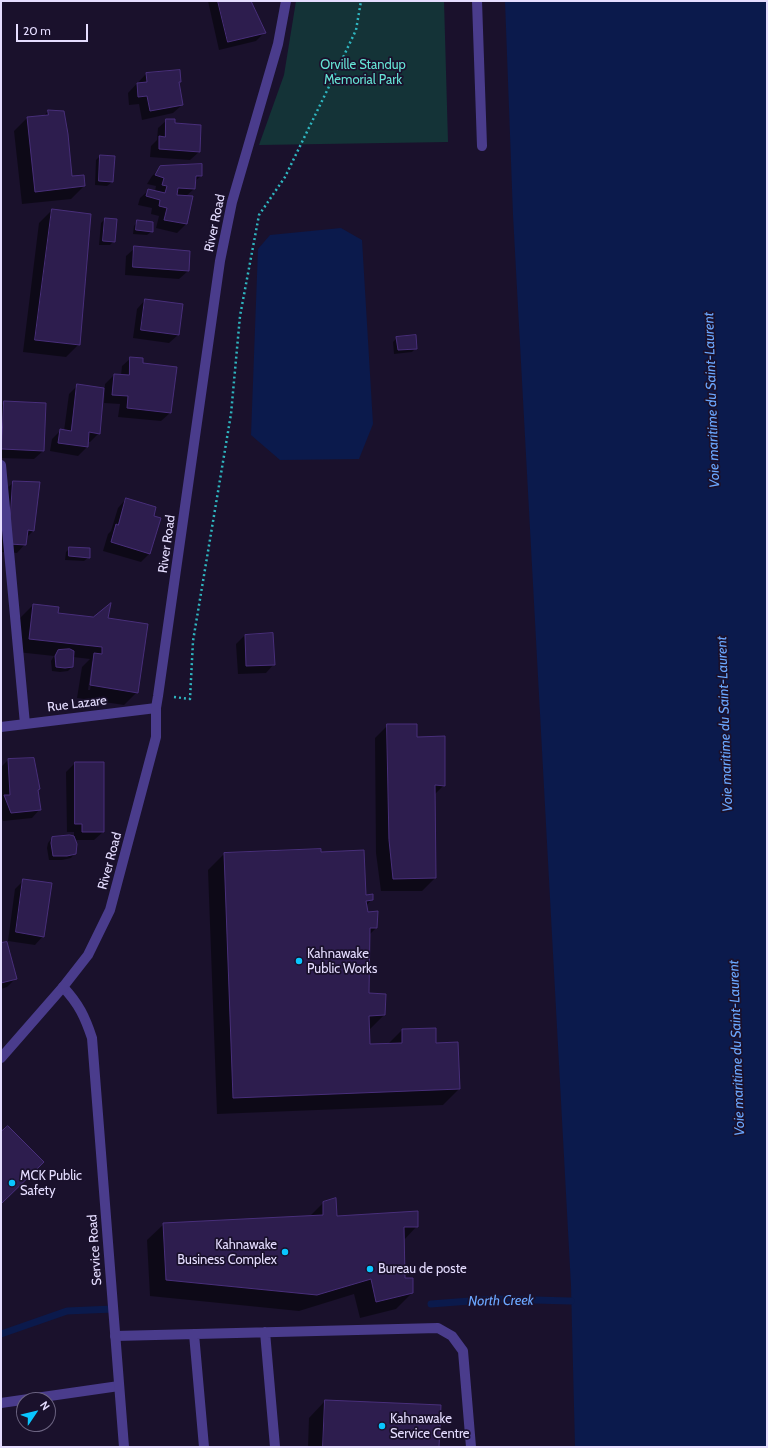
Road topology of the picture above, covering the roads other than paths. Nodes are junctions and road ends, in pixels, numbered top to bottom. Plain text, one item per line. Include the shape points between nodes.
1 (286, 1) edge
2 (477, 1) edge
3 (482, 146) dead end
4 (1, 465) edge
5 (156, 708) junction
6 (25, 724) junction
7 (1, 727) edge
8 (64, 987) junction
9 (1, 1058) edge
10 (265, 1332) junction
11 (194, 1334) junction
12 (115, 1336) junction
13 (119, 1386) junction
14 (1, 1403) edge
15 (124, 1447) edge
16 (204, 1447) edge
17 (274, 1447) edge
18 (471, 1447) edge

1 - 5 street, River Road via 278,44 232,202 220,261
2 - 3 street
4 - 6 street
5 - 6 street, Rue Lazare
5 - 8 street, River Road via 156,737 110,910 88,955
6 - 7 street, Rue Lazare
8 - 9 street, River Road
8 - 12 street, Service Road via 84,1014 92,1038
10 - 11 street
10 - 17 street
10 - 18 street via 438,1328 452,1336 463,1351
11 - 12 street
11 - 16 street
12 - 13 street, Service Road
13 - 14 street
13 - 15 street, Service Road

